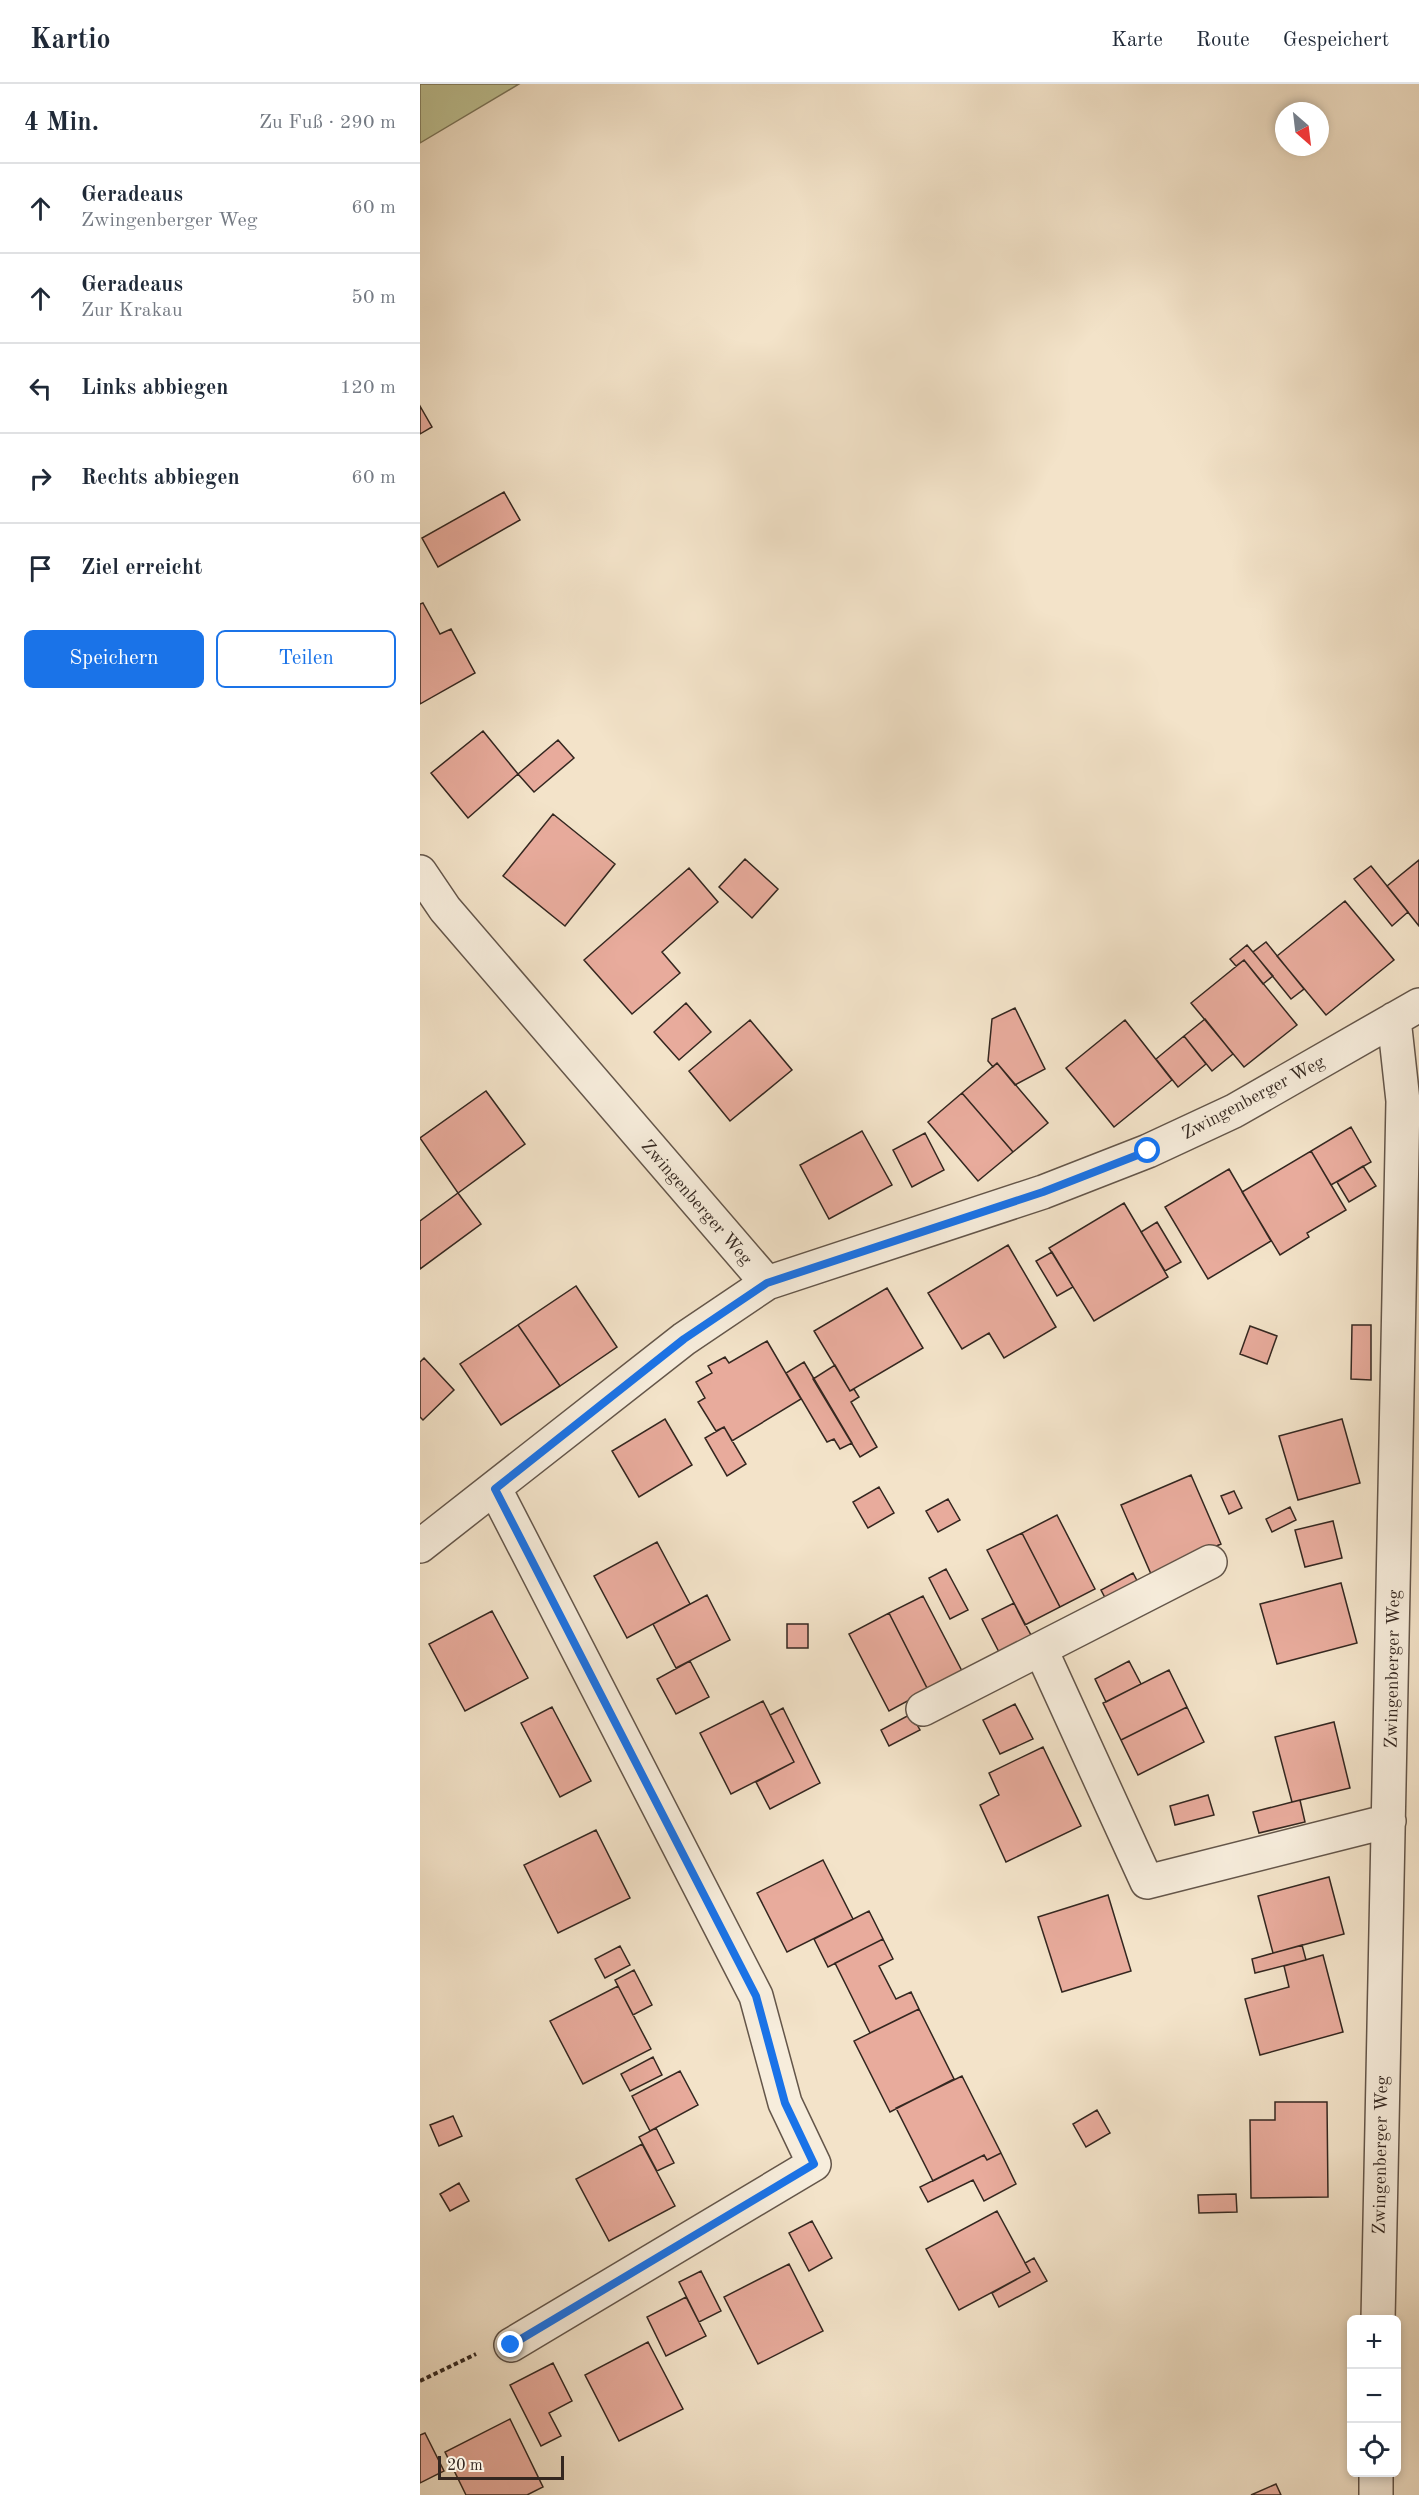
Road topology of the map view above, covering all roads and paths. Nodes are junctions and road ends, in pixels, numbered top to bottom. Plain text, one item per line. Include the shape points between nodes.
1 (420, 872) edge
2 (1406, 1012) edge
3 (767, 1283) junction
4 (495, 1489) junction
5 (420, 1546) edge
6 (1210, 1562) dead end
7 (1041, 1650) junction
8 (923, 1710) dead end
9 (1389, 1821) junction
10 (1378, 2315) edge
11 (511, 2345) joint
12 (420, 2381) edge
13 (1376, 2477) edge
14 (1376, 2495) edge

1 - 3 street, Zwingenberger Weg via 445,909
2 - 3 street, Zwingenberger Weg via 1234,1111 1148,1151 1043,1192
2 - 9 street, Zwingenberger Weg
3 - 4 street via 684,1339
4 - 5 street
4 - 11 street via 756,1996 785,2103 814,2164
6 - 7 street
7 - 8 street
7 - 9 street via 1147,1882
9 - 10 street, Zwingenberger Weg
11 - 12 path via 484,2350
13 - 14 street

